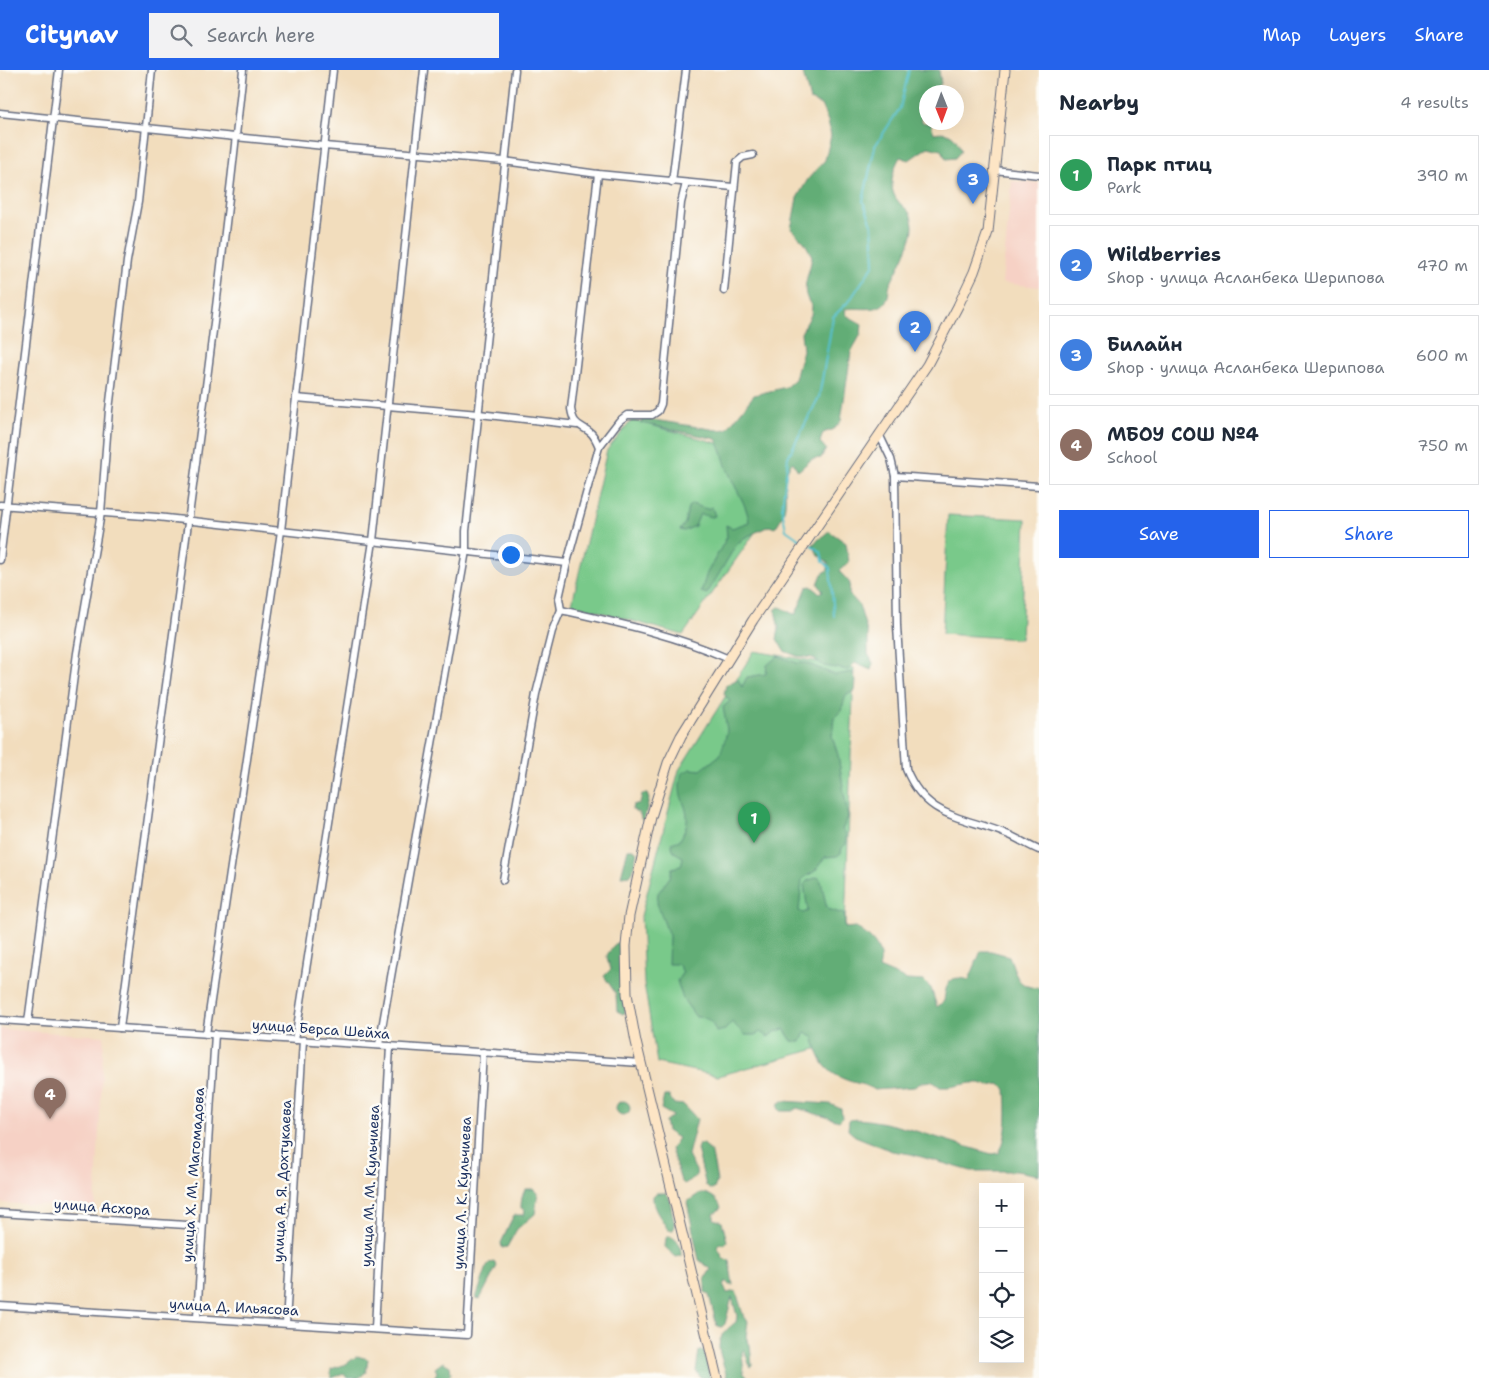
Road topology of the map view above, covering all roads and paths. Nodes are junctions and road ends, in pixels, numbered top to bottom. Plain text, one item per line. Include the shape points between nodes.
1 (59, 70) edge
2 (152, 70) edge
3 (243, 70) edge
4 (333, 70) edge
5 (424, 70) edge
6 (515, 70) edge
7 (686, 70) edge
8 (1005, 70) edge
9 (0, 113) edge
10 (54, 118) junction
11 (146, 127) junction
12 (236, 137) junction
13 (324, 146) junction
14 (415, 153) junction
15 (752, 155) dead end
16 (504, 161) junction
17 (994, 170) junction
18 (598, 174) junction
19 (1039, 175) edge
20 (672, 182) junction
21 (686, 183) junction
22 (733, 187) junction
23 (724, 291) dead end
24 (296, 398) junction
25 (388, 406) junction
26 (479, 414) junction
27 (577, 425) junction
28 (878, 434) junction
29 (599, 447) junction
30 (895, 476) junction
31 (1039, 486) edge
32 (0, 505) edge
33 (8, 506) junction
34 (101, 513) junction
35 (190, 521) junction
36 (281, 531) junction
37 (373, 540) junction
38 (466, 551) junction
39 (0, 560) edge
40 (567, 563) junction
41 (561, 610) junction
42 (729, 659) junction
43 (1039, 850) edge
44 (503, 880) dead end
45 (0, 1020) edge
46 (28, 1022) junction
47 (120, 1028) junction
48 (206, 1034) junction
49 (215, 1034) junction
50 (299, 1040) junction
51 (379, 1045) junction
52 (390, 1046) junction
53 (482, 1052) junction
54 (641, 1063) junction
55 (0, 1213) edge
56 (202, 1226) junction
57 (0, 1306) edge
58 (196, 1317) junction
59 (286, 1323) junction
60 (375, 1328) junction
61 (467, 1335) joint
62 (717, 1378) edge

1 - 10 street
2 - 11 street
3 - 12 street
4 - 13 street
5 - 14 street, улица А. Я. Дохтукаева
6 - 16 street
7 - 20 street
8 - 17 main road
9 - 10 street
10 - 11 street
10 - 33 street
11 - 12 street
11 - 34 street via 113,380
12 - 13 street
12 - 35 street
13 - 14 street
13 - 24 street
14 - 16 street
14 - 25 street, улица А. Я. Дохтукаева
15 - 22 street via 737,162
16 - 18 street
16 - 26 street
17 - 19 street
17 - 28 main road via 988,232 974,272 927,365
18 - 20 street
18 - 27 street via 571,409 572,419
20 - 21 street
21 - 22 street
21 - 29 street via 681,203 661,404 652,415 627,415
22 - 23 street
24 - 25 street
24 - 36 street
25 - 26 street
25 - 37 street, улица А. Я. Дохтукаева
26 - 27 street
26 - 38 street
27 - 29 street via 592,433
28 - 30 street via 891,459
28 - 42 main road
29 - 40 street
30 - 31 street
30 - 43 street via 897,626 906,769 913,787 926,801 957,818 1005,833
32 - 33 street
33 - 34 street
33 - 39 street
34 - 35 street
34 - 46 street via 77,653
35 - 36 street
35 - 47 street via 165,681
36 - 37 street
36 - 48 street
37 - 38 street
37 - 50 street, улица А. Я. Дохтукаева
38 - 40 street
38 - 51 street
40 - 41 street via 559,598
41 - 42 street via 649,630 696,644
41 - 44 street via 552,631 536,694
42 - 54 main road via 668,763 651,817 635,890 626,946 627,994
45 - 46 street, улица Берса Шейха
46 - 47 street, улица Берса Шейха
47 - 48 street, улица Берса Шейха
48 - 49 street, улица Берса Шейха
49 - 50 street, улица Берса Шейха
49 - 56 street, улица Х. М. Магомадова
50 - 51 street, улица Берса Шейха
50 - 59 street, улица А. Я. Дохтукаева
51 - 52 street, улица Берса Шейха
52 - 53 street, улица Берса Шейха
52 - 60 street, улица М. М. Кульчиева
53 - 54 street, улица Берса Шейха
53 - 61 street, улица Л. К. Кульчиева
54 - 62 main road
55 - 56 street, улица Асхора
56 - 58 street, улица Х. М. Магомадова
57 - 58 street, улица Д. Ильясова
58 - 59 street, улица Д. Ильясова
59 - 60 street, улица Д. Ильясова
60 - 61 street, улица Д. Ильясова

